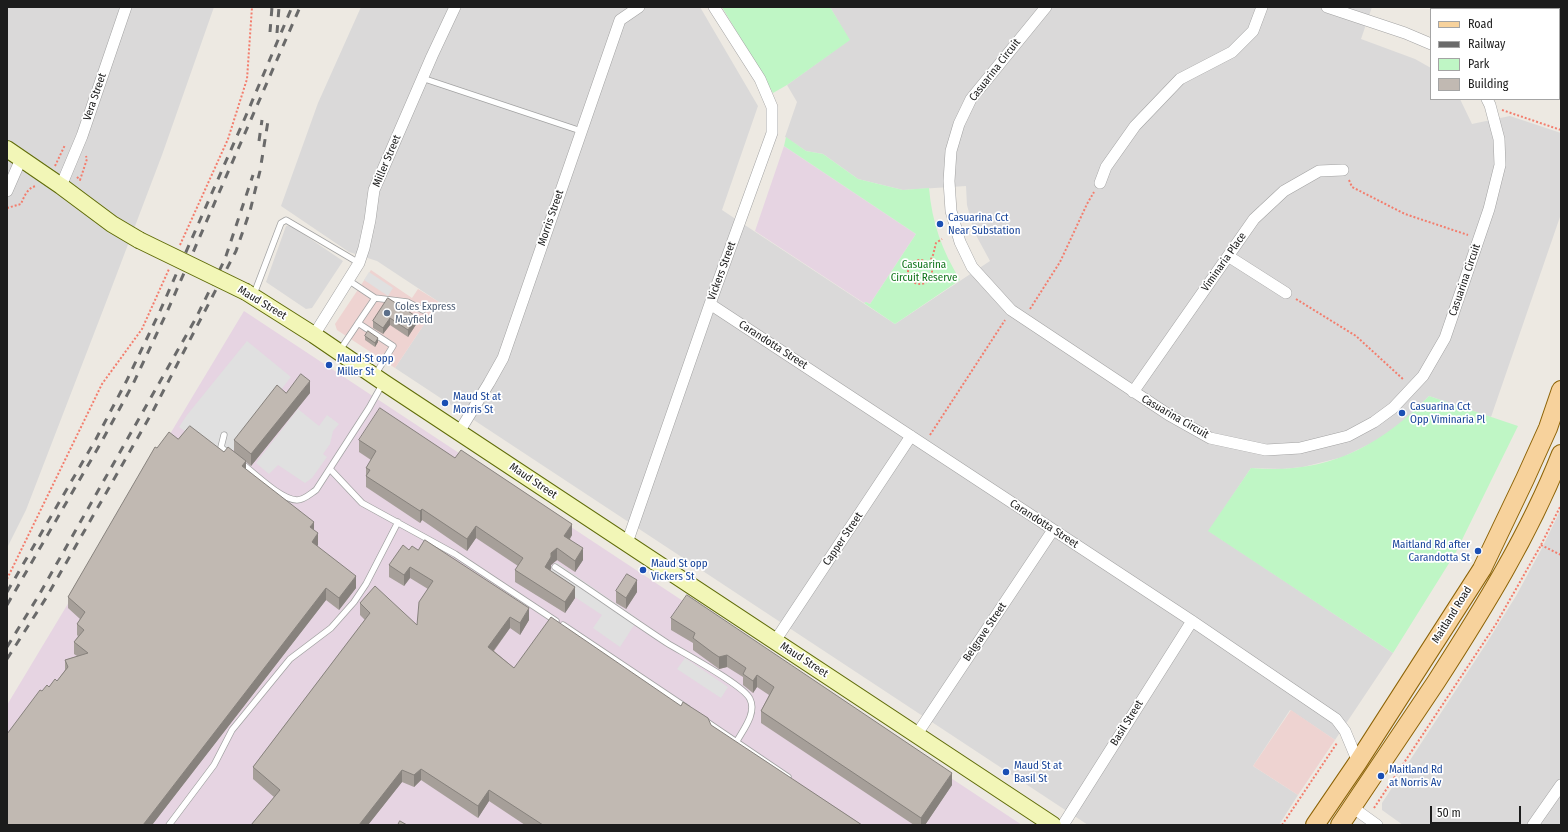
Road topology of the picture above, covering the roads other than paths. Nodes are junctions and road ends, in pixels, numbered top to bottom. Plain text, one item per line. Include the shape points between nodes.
1 (126, 7) edge
2 (454, 7) edge
3 (639, 7) edge
4 (714, 7) edge
5 (1046, 7) edge
6 (1262, 7) edge
7 (1328, 7) edge
8 (1430, 44) edge
9 (422, 78) junction
10 (1488, 102) edge
11 (581, 131) junction
12 (7, 149) edge
13 (21, 159) junction
14 (1343, 170) road end
15 (1100, 183) road end
16 (61, 186) junction
17 (7, 191) edge
18 (1228, 256) junction
19 (359, 263) junction
20 (348, 280) junction
21 (1286, 293) road end
22 (249, 294) junction
23 (375, 298) junction
24 (710, 304) junction
25 (423, 310) dead end
26 (358, 323) junction
27 (314, 335) junction
28 (338, 352) junction
29 (379, 380) junction
30 (1561, 390) edge
31 (1132, 392) junction
32 (459, 432) junction
33 (224, 435) dead end
34 (911, 436) junction
35 (1561, 454) edge
36 (330, 469) junction
37 (398, 522) junction
38 (1054, 530) junction
39 (627, 543) junction
40 (556, 567) dead end
41 (1192, 621) junction
42 (775, 641) junction
43 (691, 711) edge
44 (697, 715) edge
45 (917, 734) junction
46 (737, 741) junction
47 (1358, 762) junction
48 (795, 781) edge
49 (1561, 785) edge
50 (1352, 807) junction
51 (170, 825) edge
52 (1053, 825) edge
53 (1063, 825) edge
54 (1315, 825) edge
55 (1340, 825) edge
56 (1377, 825) edge
57 (1533, 825) edge

1 - 16 street, Vera Street via 82,136
2 - 9 street, Miller Street
3 - 11 street, Morris Street via 620,20
4 - 24 street, Vickers Street via 760,79 772,107 772,133
5 - 31 street, Casuarina Circuit via 971,99 959,124 951,151 951,212 960,242 972,267 1011,310
6 - 15 street via 1254,31 1232,52 1180,79 1135,126 1106,167
7 - 8 street
9 - 11 lane
9 - 19 street, Miller Street via 374,190 366,241
10 - 31 street, Casuarina Circuit via 1499,139 1500,165 1489,209 1445,338 1423,376 1393,408 1348,436 1300,448 1266,450 1210,438
11 - 32 street, Morris Street via 503,358
12 - 13 main road, Maud Street
13 - 16 main road, Maud Street
13 - 17 street
14 - 18 street, Viminaria Place via 1319,171 1284,191 1254,219
16 - 22 main road, Maud Street, bridge via 112,224 139,240
18 - 21 street
18 - 31 street, Viminaria Place
19 - 20 street, Miller Street
19 - 22 lane via 286,220 281,223
20 - 23 lane
20 - 27 street, Miller Street
22 - 27 main road, Maud Street
23 - 25 lane via 407,302
23 - 26 lane
24 - 34 street, Carandotta Street
24 - 39 street, Vickers Street
26 - 28 lane
26 - 29 lane via 393,346
27 - 28 main road, Maud Street
28 - 29 main road, Maud Street
29 - 32 main road, Maud Street
29 - 36 lane via 370,408
30 - 47 main road, Maitland Road via 1548,428 1482,569
32 - 39 main road, Maud Street
33 - 36 lane via 221,447 281,495 291,499 298,500 309,496
34 - 38 street, Carandotta Street
34 - 42 street, Capper Street
35 - 50 main road, Maitland Road via 1548,488 1524,536 1476,620
36 - 37 lane via 362,503
37 - 43 lane via 455,554
37 - 51 lane via 354,602 331,628 290,659 232,730 214,765
38 - 41 street, Carandotta Street
38 - 45 street, Belgrave Street
39 - 42 main road, Maud Street
40 - 46 lane via 667,643 739,687 750,699 752,708 750,718
41 - 47 street, Carandotta Street via 1336,719 1345,731
41 - 53 street, Basil Street
42 - 45 main road, Maud Street
44 - 46 lane
45 - 52 main road, Maud Street
46 - 48 lane
47 - 54 main road, Maitland Road
49 - 57 street
50 - 55 main road, Maitland Road
50 - 56 street

